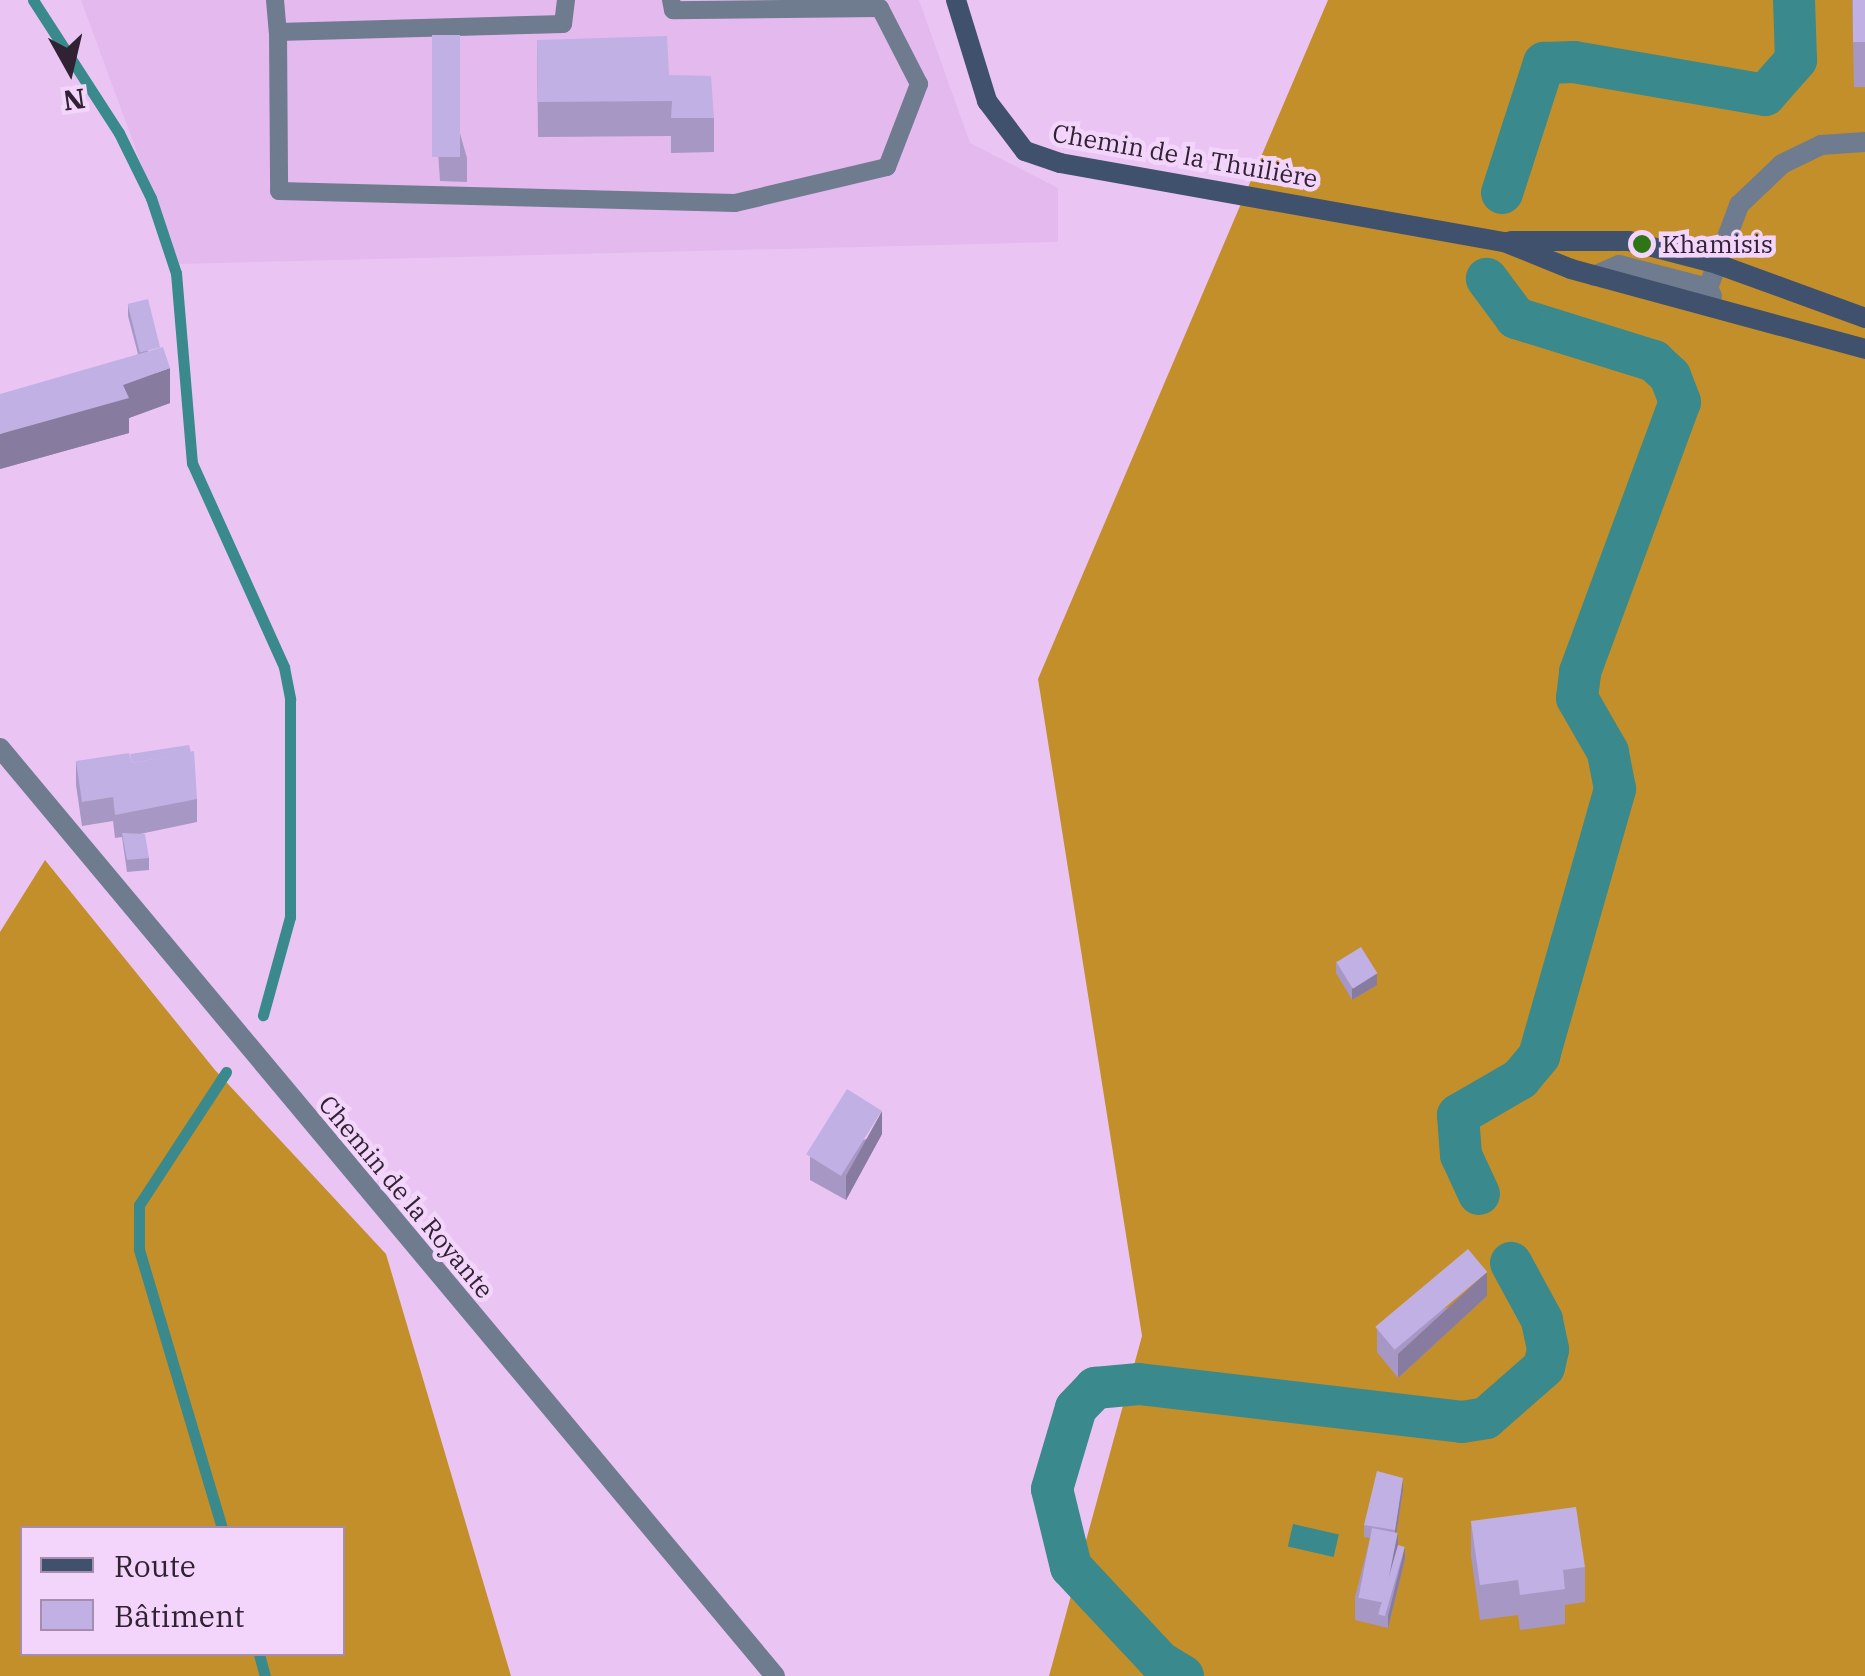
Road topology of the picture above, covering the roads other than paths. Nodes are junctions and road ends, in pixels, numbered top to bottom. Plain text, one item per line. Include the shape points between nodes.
1 (275, 0) edge
2 (566, 0) edge
3 (671, 0) edge
4 (956, 0) edge
5 (278, 32) junction
6 (1865, 142) edge
7 (1504, 242) junction
8 (1717, 264) junction
9 (1594, 276) junction
10 (1708, 288) junction
11 (1720, 310) junction
12 (1865, 318) edge
13 (1865, 349) edge
14 (0, 748) edge
15 (775, 1676) edge

1 - 5 lane
2 - 5 lane via 563,24
3 - 5 lane via 673,10 880,8 919,84 887,167 735,203 279,191
4 - 7 street, Chemin de la Thuilière via 987,102 1025,151 1060,163
6 - 8 street via 1821,144 1782,164 1739,204
7 - 8 street, Chemin de la Thuilière via 1629,241
7 - 9 street, Chemin de la Thuilière
8 - 10 street
8 - 12 street, Chemin de la Thuilière
9 - 10 street via 1619,266
9 - 11 street, Chemin de la Thuilière
10 - 11 street
11 - 13 street, Chemin de la Thuilière
14 - 15 street, Chemin de la Royante

